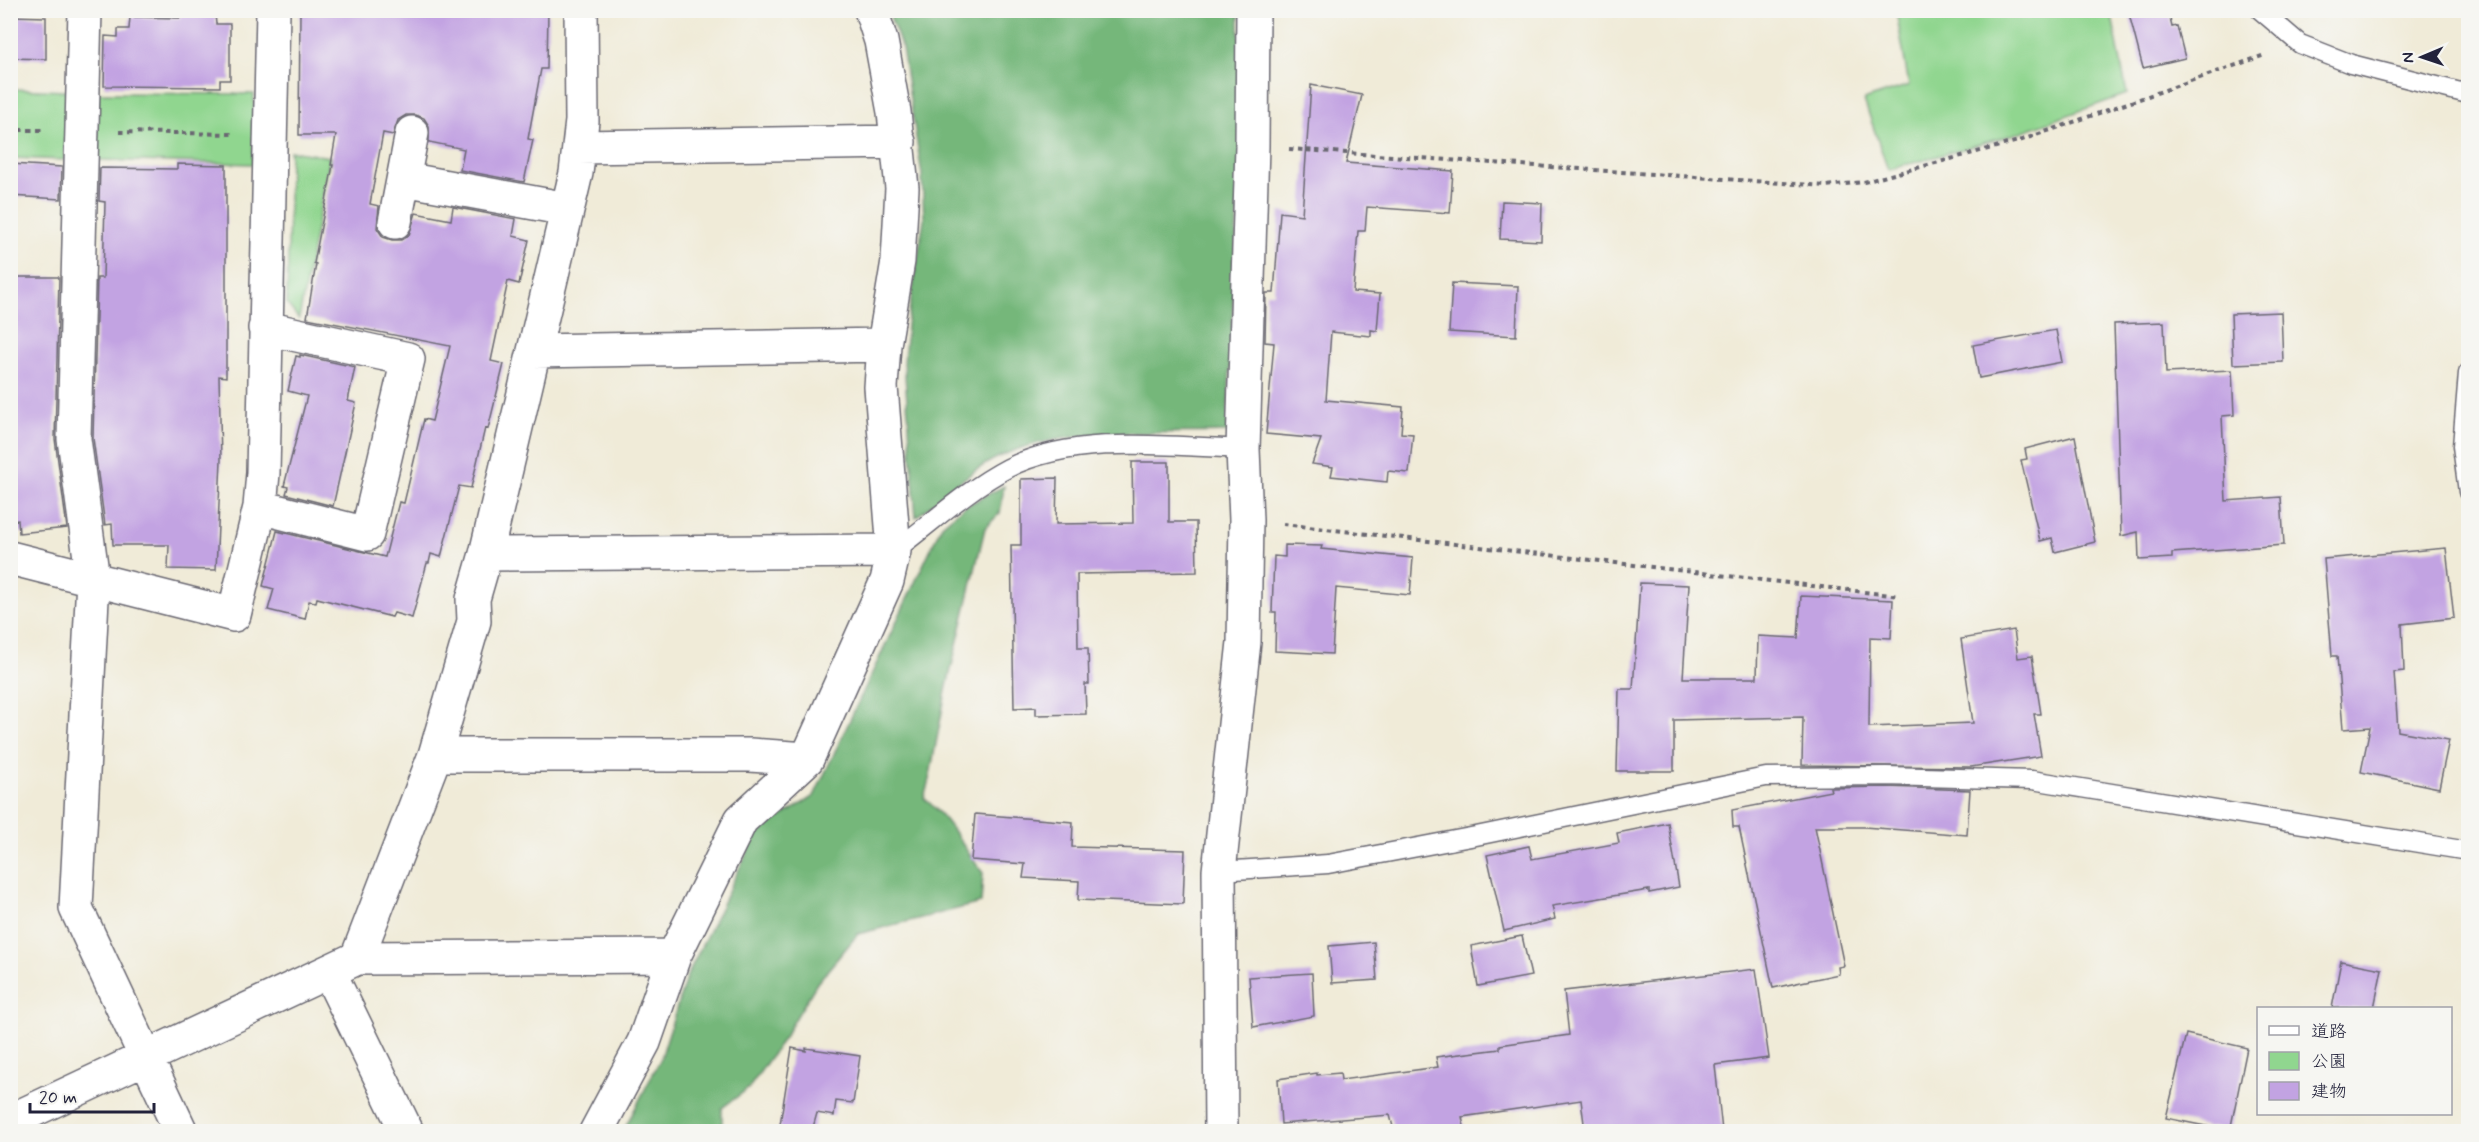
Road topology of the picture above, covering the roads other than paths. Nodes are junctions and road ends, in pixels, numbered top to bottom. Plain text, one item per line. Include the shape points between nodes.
1 (85, 10) edge
2 (273, 10) edge
3 (581, 10) edge
4 (871, 10) edge
5 (1253, 10) edge
6 (2260, 10) edge
7 (2469, 94) edge
8 (412, 134) dead end
9 (899, 142) junction
10 (580, 147) junction
11 (404, 179) junction
12 (567, 209) junction
13 (395, 222) dead end
14 (265, 328) junction
15 (884, 345) junction
16 (534, 351) junction
17 (2469, 373) edge
18 (1243, 449) junction
19 (2469, 492) edge
20 (260, 507) junction
21 (894, 551) junction
22 (486, 554) junction
23 (10, 558) edge
24 (93, 580) junction
25 (435, 755) junction
26 (807, 759) junction
27 (2469, 851) edge
28 (1219, 871) junction
29 (674, 956) junction
30 (343, 965) junction
31 (146, 1058) junction
32 (10, 1120) edge
33 (181, 1131) edge
34 (407, 1131) edge
35 (596, 1131) edge
36 (1221, 1131) edge

1 - 24 street via 74,440
2 - 14 street
3 - 10 street
4 - 9 street via 881,41
5 - 18 street
6 - 7 lane via 2300,44 2351,64
8 - 11 street
9 - 10 street
9 - 15 street via 902,188 898,261
10 - 12 street
11 - 12 street
11 - 13 street
12 - 16 street
14 - 20 street
14 - 20 street via 408,359 367,534
15 - 16 street
15 - 21 street via 881,387
16 - 22 street
17 - 19 lane via 2462,446
18 - 21 lane via 1091,446 1046,454 1010,467 968,492
18 - 28 street via 1244,642
20 - 24 street via 234,615
21 - 22 street
21 - 26 street via 887,581
22 - 25 street via 473,599 474,621
23 - 24 street
24 - 31 street via 76,908
25 - 26 street via 750,755
25 - 30 street
26 - 29 street via 741,820
27 - 28 lane via 2032,780 1766,777 1328,864
28 - 36 street
29 - 30 street
29 - 35 street via 644,1042
30 - 31 street
30 - 34 street
31 - 32 street
31 - 33 street

